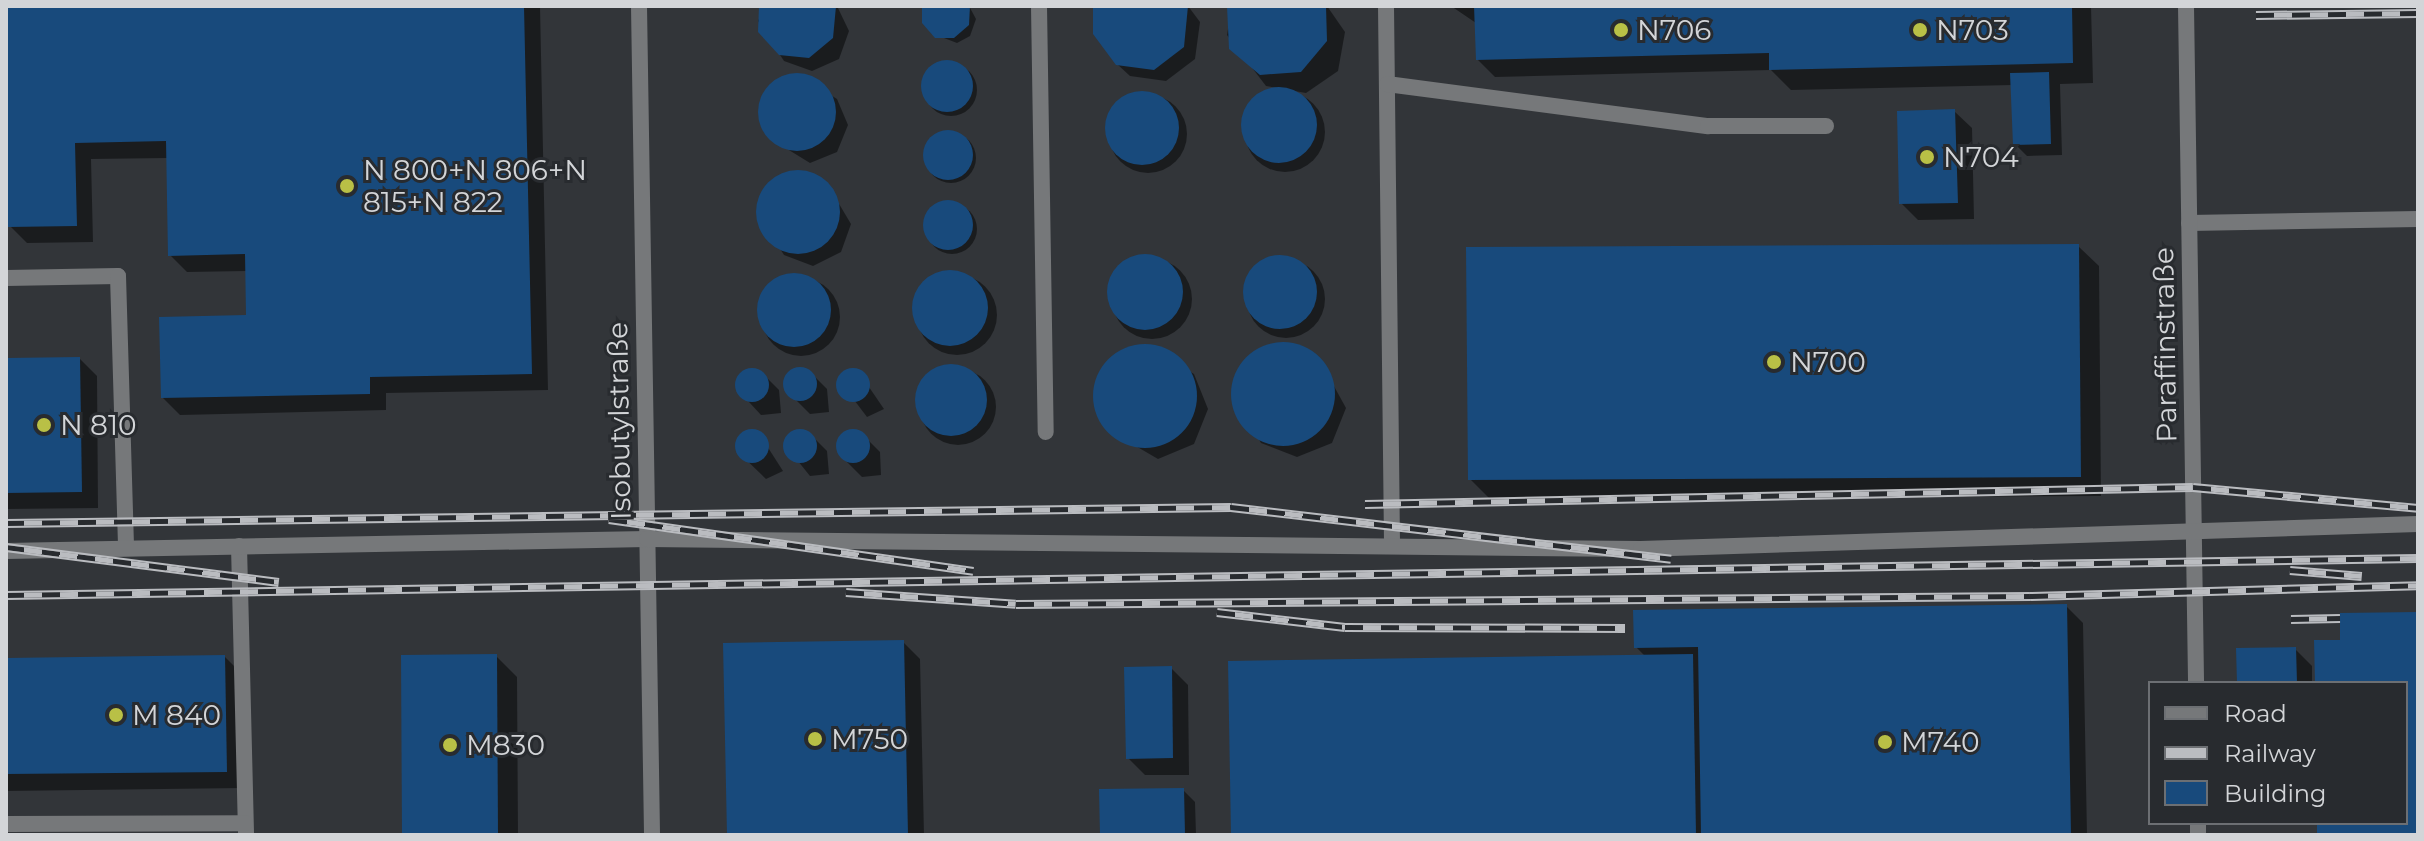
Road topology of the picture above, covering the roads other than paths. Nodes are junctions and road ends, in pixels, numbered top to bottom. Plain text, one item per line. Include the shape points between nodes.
1 (639, 6) edge
2 (1039, 6) edge
3 (1386, 6) edge
4 (2186, 6) edge
5 (1387, 84) junction
6 (1826, 126) dead end
7 (2418, 219) edge
8 (2189, 223) junction
9 (6, 278) edge
10 (1046, 432) dead end
11 (2418, 524) edge
12 (2194, 528) junction
13 (647, 539) junction
14 (239, 546) junction
15 (1392, 546) junction
16 (126, 548) junction
17 (6, 551) edge
18 (2196, 681) edge
19 (6, 824) edge
20 (246, 829) edge
21 (652, 835) edge

1 - 13 street, Isobutylstraße
2 - 10 street
3 - 5 street
4 - 8 street, Paraffinstraße
5 - 6 street via 1708,126
5 - 15 street
7 - 8 street
8 - 12 street, Paraffinstraße
9 - 16 street via 118,276
11 - 12 street
12 - 15 street via 1641,549
12 - 18 street, Paraffinstraße
13 - 14 street
13 - 15 street
13 - 21 street, Isobutylstraße
14 - 16 street
14 - 20 street
16 - 17 street
19 - 20 street

